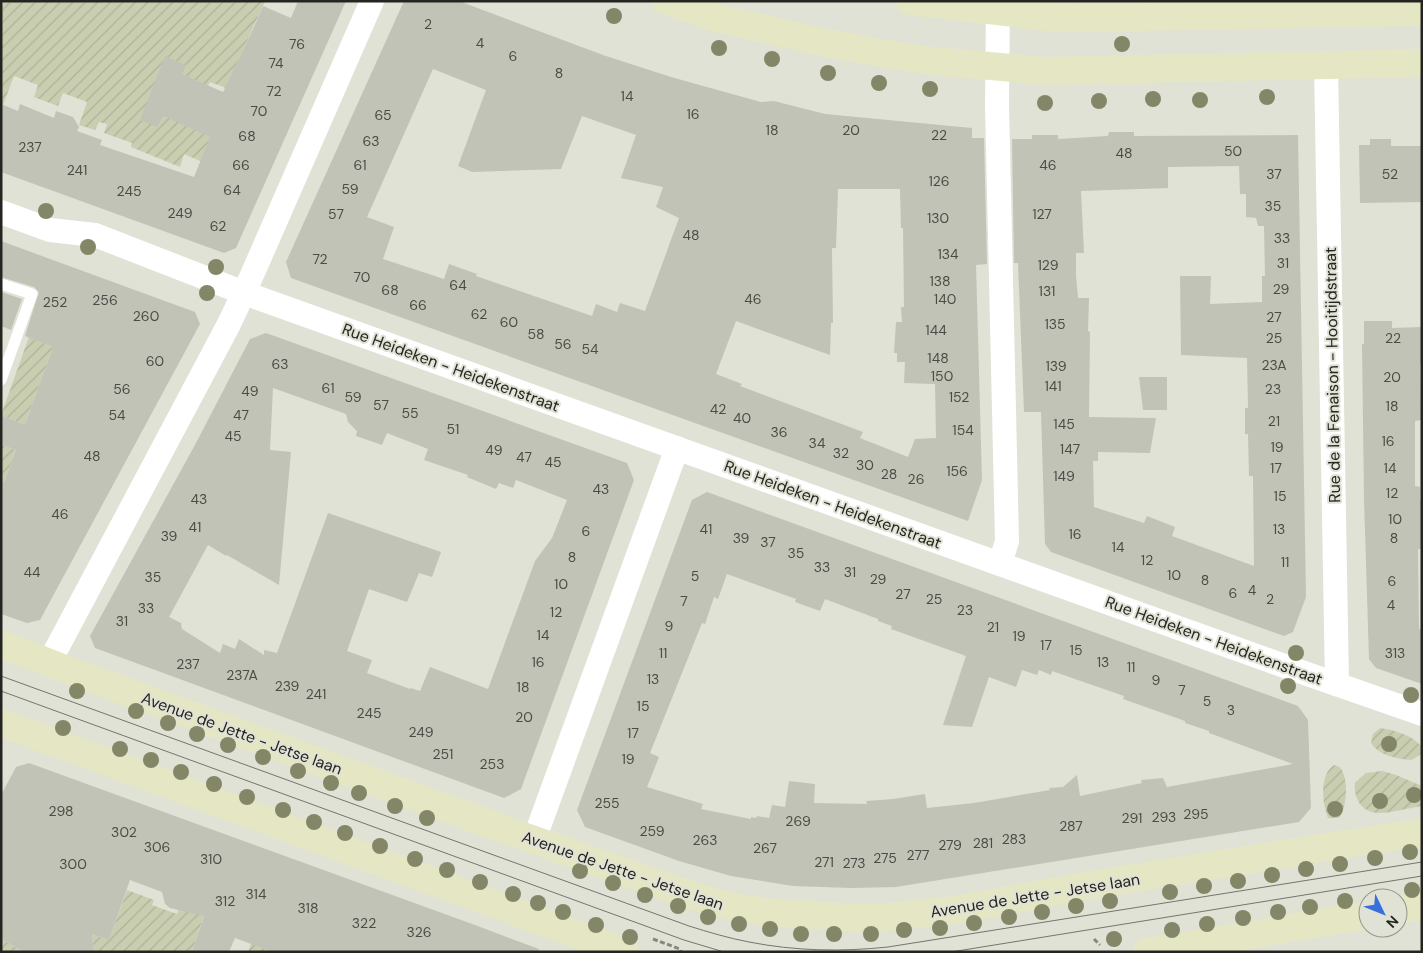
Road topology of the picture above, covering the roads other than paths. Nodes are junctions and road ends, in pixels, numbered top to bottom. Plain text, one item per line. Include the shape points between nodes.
1 (372, 1) edge
2 (666, 1) edge
3 (910, 1) edge
4 (998, 6) edge
5 (1321, 7) edge
6 (1422, 12) edge
7 (1422, 64) edge
8 (1326, 66) junction
9 (997, 67) junction
10 (1, 212) edge
11 (1, 284) edge
12 (244, 293) junction
13 (1, 380) edge
14 (677, 448) junction
15 (1000, 564) junction
16 (1, 644) edge
17 (50, 663) junction
18 (1337, 684) junction
19 (1422, 714) edge
20 (3, 731) edge
21 (1422, 832) edge
22 (534, 840) junction
23 (1422, 906) edge
24 (1408, 908) edge
25 (1358, 917) edge
26 (624, 951) edge
27 (1147, 952) edge

1 - 12 street
2 - 9 street via 716,18 817,41 933,61
3 - 4 street
4 - 5 street via 1078,18
4 - 9 street
5 - 6 street
7 - 8 street
8 - 9 street via 1046,71
8 - 18 street, Rue de la Fenaison - Hooitijdstraat
9 - 15 street via 1007,541
10 - 12 street, Rue Heideken - Heidekenstraat via 50,230 95,236
11 - 13 lane via 32,294
12 - 14 street, Rue Heideken - Heidekenstraat
12 - 17 street
14 - 15 street, Rue Heideken - Heidekenstraat
14 - 22 street
15 - 18 street, Rue Heideken - Heidekenstraat
16 - 17 street, Avenue de Jette - Jetse laan
17 - 22 street, Avenue de Jette - Jetse laan
18 - 19 street, Rue Heideken - Heidekenstraat
20 - 26 street
21 - 22 street, Avenue de Jette - Jetse laan via 954,910 887,918 768,912 734,907 693,896
23 - 24 street
25 - 27 street

